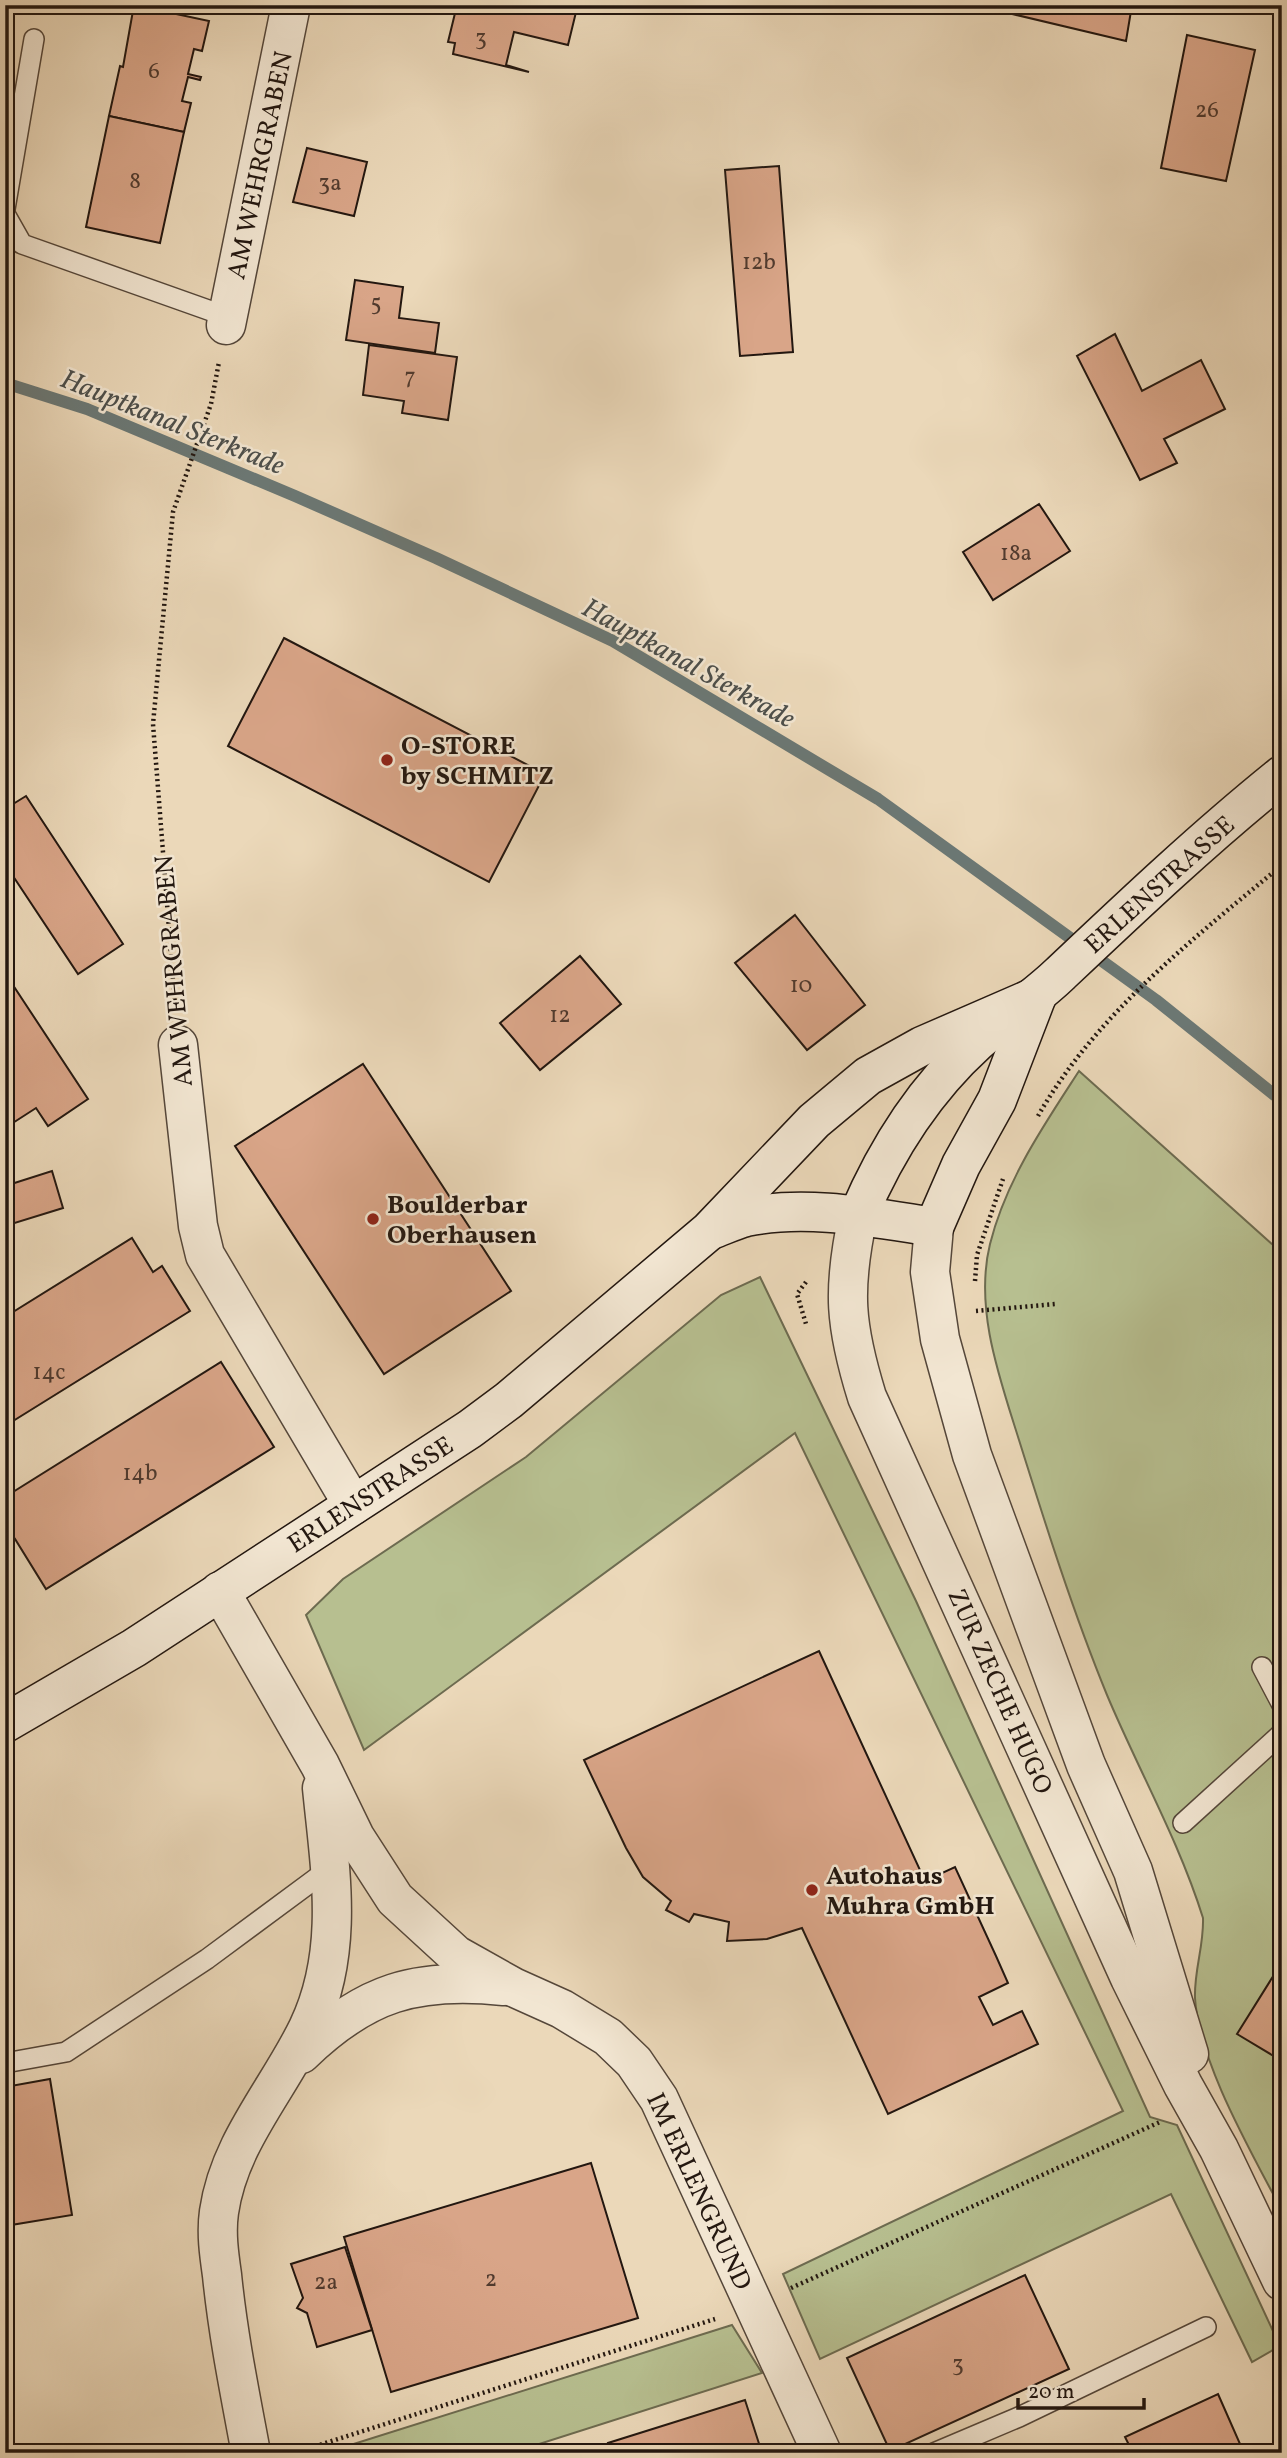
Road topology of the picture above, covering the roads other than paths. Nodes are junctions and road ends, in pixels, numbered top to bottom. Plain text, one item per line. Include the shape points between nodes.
1 (291, 5) edge
2 (34, 39) dead end
3 (5, 211) edge
4 (227, 321) joint
5 (1282, 775) edge
6 (1037, 996) junction
7 (178, 1045) road end
8 (858, 1216) junction
9 (934, 1227) junction
10 (709, 1231) junction
11 (353, 1505) junction
12 (220, 1591) junction
13 (1262, 1667) dead end
14 (1282, 1706) edge
15 (5, 1723) edge
16 (1282, 1733) edge
17 (320, 1765) junction
18 (1183, 1823) dead end
19 (330, 1868) junction
20 (513, 1987) junction
21 (5, 2063) edge
22 (287, 2068) junction
23 (1219, 2149) junction
24 (1282, 2281) edge
25 (1206, 2327) dead end
26 (251, 2453) edge
27 (822, 2453) edge
28 (934, 2453) edge

1 - 4 street, AM WEHRGRABEN
2 - 3 lane
3 - 4 lane via 22,244
5 - 6 street, ERLENSTRASSE
6 - 8 street, ERLENSTRASSE via 943,1075 890,1149
6 - 9 street, ERLENSTRASSE via 997,1100
6 - 10 street, ERLENSTRASSE via 922,1046 868,1076 814,1122
7 - 11 street, AM WEHRGRABEN via 205,1255
8 - 9 street, ERLENSTRASSE
8 - 10 street, ERLENSTRASSE via 795,1213 746,1217
8 - 23 street, ZUR ZECHE HUGO via 846,1292 850,1342 867,1397 1130,1978
9 - 23 street, ZUR ZECHE HUGO via 930,1272 940,1339 972,1455 1086,1765 1133,1871
10 - 11 street, ERLENSTRASSE via 509,1400
11 - 12 street, ERLENSTRASSE
12 - 15 street, ERLENSTRASSE
12 - 17 street, IM ERLENGRUND
13 - 14 lane
16 - 18 lane
17 - 19 street, IM ERLENGRUND
17 - 20 street, IM ERLENGRUND via 355,1837 396,1899 456,1955
19 - 21 lane via 207,1959 66,2052
19 - 22 street, IM ERLENGRUND via 332,1943 324,1985
20 - 22 street, IM ERLENGRUND via 467,1983 393,1993 368,2002 327,2029
20 - 27 street, IM ERLENGRUND via 608,2037 634,2062 659,2099
22 - 26 street, IM ERLENGRUND via 233,2158 218,2214 225,2301
23 - 24 street, ZUR ZECHE HUGO
25 - 28 lane

